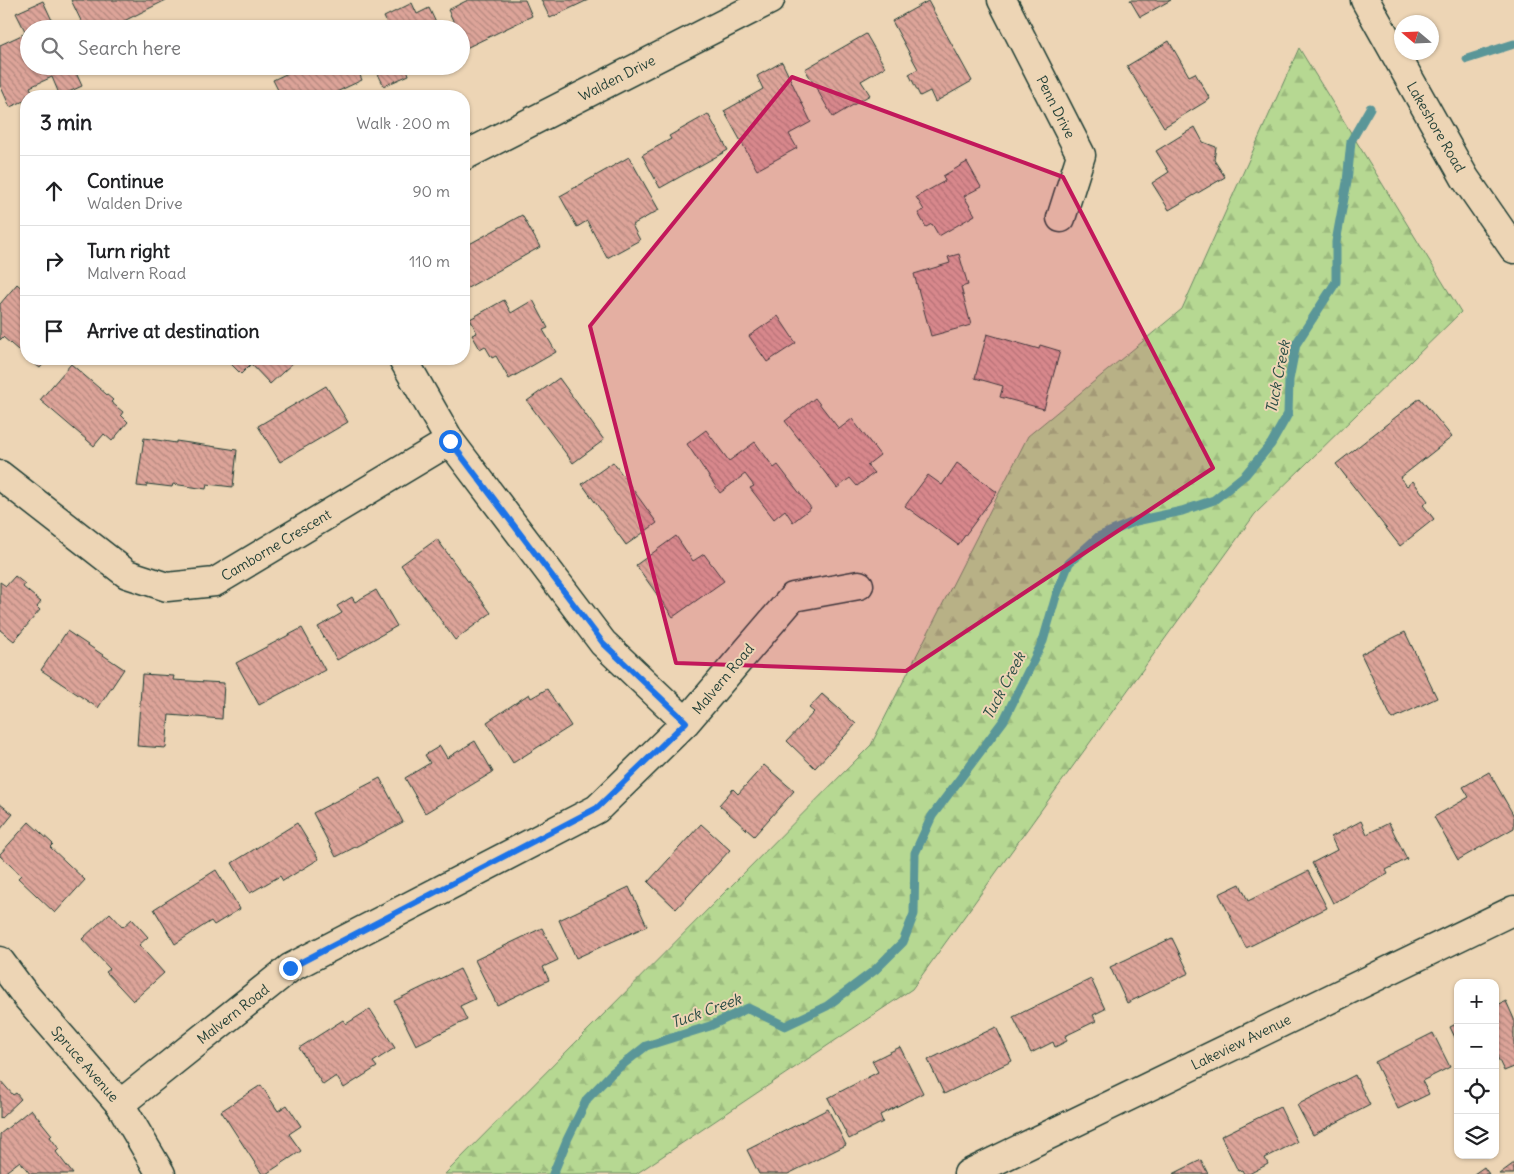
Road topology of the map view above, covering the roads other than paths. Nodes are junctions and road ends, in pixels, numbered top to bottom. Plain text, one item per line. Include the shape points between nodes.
1 (770, 0) edge
2 (1002, 0) edge
3 (1365, 0) edge
4 (470, 153) edge
5 (1061, 218) dead end
6 (1514, 249) edge
7 (406, 365) edge
8 (450, 441) junction
9 (0, 475) edge
10 (859, 585) dead end
11 (686, 722) junction
12 (1514, 910) edge
13 (0, 961) edge
14 (120, 1104) junction
15 (162, 1174) edge
16 (968, 1174) edge

1 - 4 street, Walden Drive
2 - 5 street, Penn Drive via 1080,155
3 - 6 street, Lakeshore Road via 1466,178
7 - 8 street
8 - 9 street, Camborne Crescent via 215,582 167,588 127,574
8 - 11 street via 603,643
10 - 11 street, Malvern Road via 793,597
11 - 14 street, Malvern Road via 597,808 290,968
12 - 16 street, Lakeview Avenue
13 - 14 street, Spruce Avenue via 26,996
14 - 15 street, Spruce Avenue

